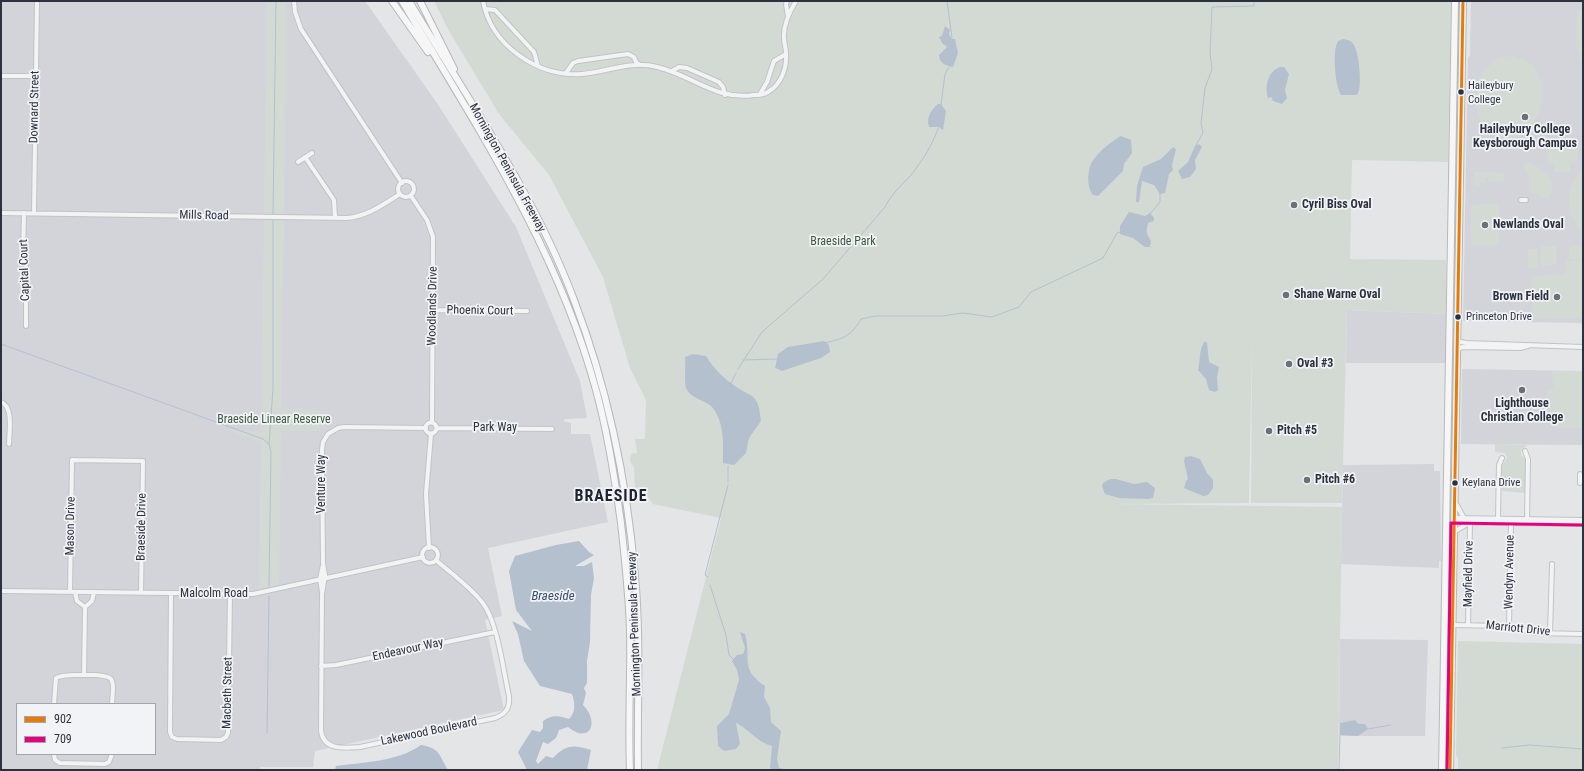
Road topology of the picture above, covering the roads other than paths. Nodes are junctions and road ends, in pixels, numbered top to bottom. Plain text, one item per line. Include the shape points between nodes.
1 (37, 1) edge
2 (294, 1) edge
3 (392, 1) edge
4 (402, 1) edge
5 (409, 1) edge
6 (420, 1) edge
7 (483, 1) edge
8 (787, 1) edge
9 (796, 1) edge
10 (1455, 1) edge
11 (1463, 1) edge
12 (485, 9) junction
13 (788, 18) junction
14 (786, 54) junction
15 (640, 65) junction
16 (538, 66) junction
17 (672, 71) junction
18 (566, 73) junction
19 (1, 76) edge
20 (36, 76) junction
21 (454, 88) junction
22 (760, 94) junction
23 (725, 95) junction
24 (312, 152) dead end
25 (305, 157) junction
26 (298, 162) dead end
27 (402, 183) junction
28 (522, 189) junction
29 (400, 194) junction
30 (410, 196) junction
31 (1, 213) edge
32 (24, 213) junction
33 (34, 213) junction
34 (335, 217) junction
35 (433, 310) junction
36 (527, 311) dead end
37 (26, 326) dead end
38 (1457, 341) junction
39 (1528, 346) junction
40 (1583, 347) edge
41 (1457, 350) junction
42 (1, 402) edge
43 (432, 422) junction
44 (426, 428) junction
45 (437, 428) junction
46 (552, 429) dead end
47 (431, 434) junction
48 (8, 444) dead end
49 (1526, 451) dead end
50 (1502, 458) dead end
51 (143, 461) joint
52 (1454, 500) junction
53 (1464, 518) junction
54 (1498, 518) junction
55 (1446, 520) junction
56 (1454, 520) junction
57 (1583, 520) edge
58 (1511, 521) junction
59 (1527, 521) junction
60 (1470, 522) junction
61 (1583, 524) edge
62 (1454, 532) junction
63 (429, 548) junction
64 (423, 557) junction
65 (437, 561) junction
66 (1552, 564) dead end
67 (323, 578) junction
68 (1, 591) edge
69 (72, 592) junction
70 (94, 592) junction
71 (141, 593) junction
72 (171, 593) junction
73 (230, 594) junction
74 (84, 607) junction
75 (1452, 625) junction
76 (1468, 625) junction
77 (1509, 626) junction
78 (495, 632) junction
79 (1550, 634) junction
80 (1583, 634) edge
81 (322, 666) junction
82 (84, 675) junction
83 (54, 703) edge
84 (112, 703) edge
85 (638, 753) junction
86 (54, 755) edge
87 (112, 755) edge
88 (82, 764) junction
89 (82, 770) edge
90 (629, 770) edge
91 (638, 770) edge
92 (641, 770) edge
93 (1442, 770) edge
94 (1450, 770) edge

1 - 20 street, Downard Street
2 - 27 street via 301,29
3 - 21 highway
4 - 21 highway, Mornington Peninsula Freeway
5 - 28 highway, Mornington Peninsula Freeway
6 - 28 highway via 460,80
7 - 12 street
8 - 13 street
9 - 13 street
10 - 55 highway
11 - 38 highway
12 - 16 street via 491,24 515,54
12 - 16 street via 495,10 534,52
13 - 14 street via 784,38
14 - 22 street via 774,61
14 - 22 street via 782,77 767,93
15 - 17 street
15 - 18 street via 581,74
15 - 18 street via 628,54 578,61 573,63
16 - 18 street
17 - 23 street
17 - 23 street via 687,68 719,82
19 - 20 street
20 - 33 street, Downard Street
21 - 90 highway, Mornington Peninsula Freeway via 514,193 556,279 585,354 602,414 621,522 627,575 630,629
22 - 23 street via 742,97
24 - 25 street
25 - 26 street
25 - 34 street via 334,200
27 - 29 street via 399,187
27 - 30 street via 409,182 413,185 414,189
28 - 85 highway, Mornington Peninsula Freeway via 574,298 604,388 622,480 635,578
29 - 30 street
29 - 34 street, Mills Road via 370,213 358,217
30 - 35 street, Woodlands Drive via 427,220 433,237
31 - 32 street, Mills Road
32 - 33 street, Mills Road
32 - 37 street, Capital Court
33 - 34 street, Mills Road
35 - 36 street, Phoenix Court
35 - 43 street, Woodlands Drive
38 - 39 street
38 - 41 highway
39 - 40 street
39 - 41 street
41 - 52 highway
42 - 48 street via 9,411
43 - 44 street via 428,423
43 - 45 street
44 - 47 street
44 - 67 street, Venture Way via 344,427 332,431 325,438 322,450
45 - 46 street, Park Way
45 - 47 street
47 - 63 street via 426,494
49 - 59 street
50 - 54 street via 1499,465
51 - 69 street, Mason Drive via 72,460
51 - 71 street, Braeside Drive
52 - 53 street
52 - 56 highway
53 - 54 street
53 - 56 street
54 - 58 street
55 - 56 highway
55 - 93 highway
56 - 60 street
56 - 62 highway
57 - 59 street
58 - 59 street
58 - 60 street
58 - 77 street, Wendyn Avenue
59 - 61 street
60 - 62 street
60 - 76 street, Mayfield Drive
62 - 75 highway
63 - 64 street via 424,551
63 - 65 street via 437,551
64 - 65 street via 428,563
64 - 67 street, Malcolm Road
65 - 78 street, Lakewood Boulevard via 483,603
66 - 79 street
67 - 73 street, Malcolm Road via 262,593
67 - 81 street, Lakewood Boulevard
68 - 69 street, Malcolm Road
69 - 70 street, Malcolm Road
69 - 74 street
70 - 71 street, Malcolm Road
70 - 74 street via 92,601
71 - 72 street, Malcolm Road
72 - 73 street, Malcolm Road
72 - 73 street, Macbeth Street via 170,732 172,737 177,739 191,740 221,740 228,733
74 - 82 street
75 - 76 street, Marriott Drive
75 - 94 highway
76 - 77 street, Marriott Drive
77 - 79 street, Marriott Drive
78 - 81 street, Endeavour Way
78 - 81 street, Lakewood Boulevard via 509,696 507,711 502,715 360,747 332,746 322,738
79 - 80 street, Marriott Drive
82 - 83 street via 60,675 56,678
82 - 84 street via 110,678
85 - 91 highway, Mornington Peninsula Freeway
85 - 92 highway
86 - 88 street via 60,763
87 - 88 street via 110,762 105,764
88 - 89 street

